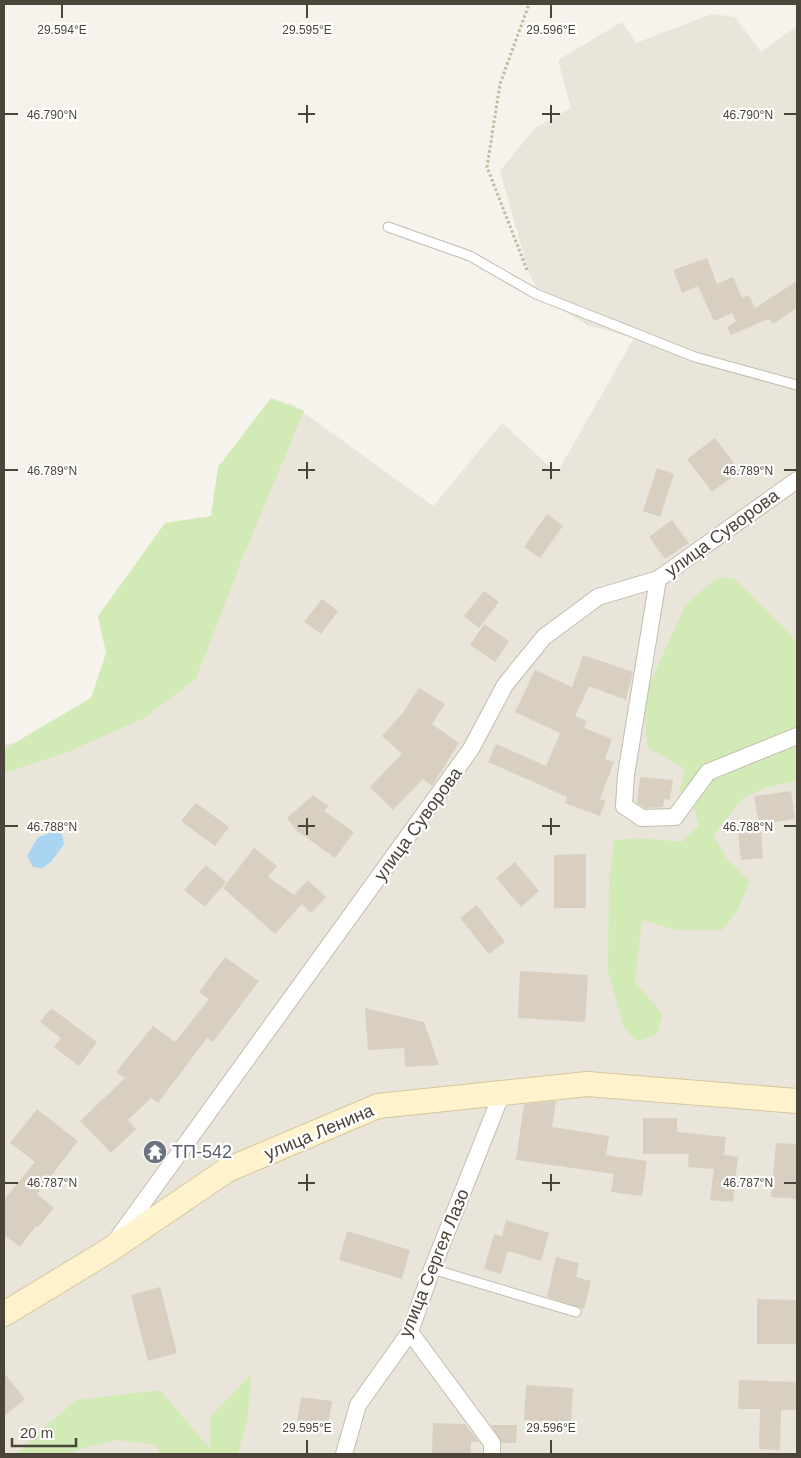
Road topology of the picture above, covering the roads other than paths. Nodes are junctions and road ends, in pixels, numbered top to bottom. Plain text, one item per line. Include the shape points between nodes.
1 (388, 227) dead end
2 (797, 385) edge
3 (797, 480) edge
4 (658, 579) junction
5 (797, 736) edge
6 (502, 1093) junction
7 (797, 1101) edge
8 (108, 1251) junction
9 (432, 1269) junction
10 (576, 1312) dead end
11 (4, 1314) edge
12 (410, 1332) junction
13 (344, 1454) edge
14 (492, 1454) edge

1 - 2 lane via 470,256 536,294 695,357
3 - 4 street, улица Суворова
4 - 5 street via 626,775 624,806 642,818 675,817 708,772
4 - 8 street, улица Суворова via 598,597 544,637 505,685 472,749
6 - 7 main road, улица Ленина via 587,1084
6 - 8 main road, улица Ленина via 378,1106 227,1170
6 - 9 street, улица Сергея Лазо
8 - 11 main road, улица Ленина
9 - 10 lane
9 - 12 street, улица Сергея Лазо
12 - 13 street, улица Сергея Лазо via 358,1406
12 - 14 street via 492,1443

